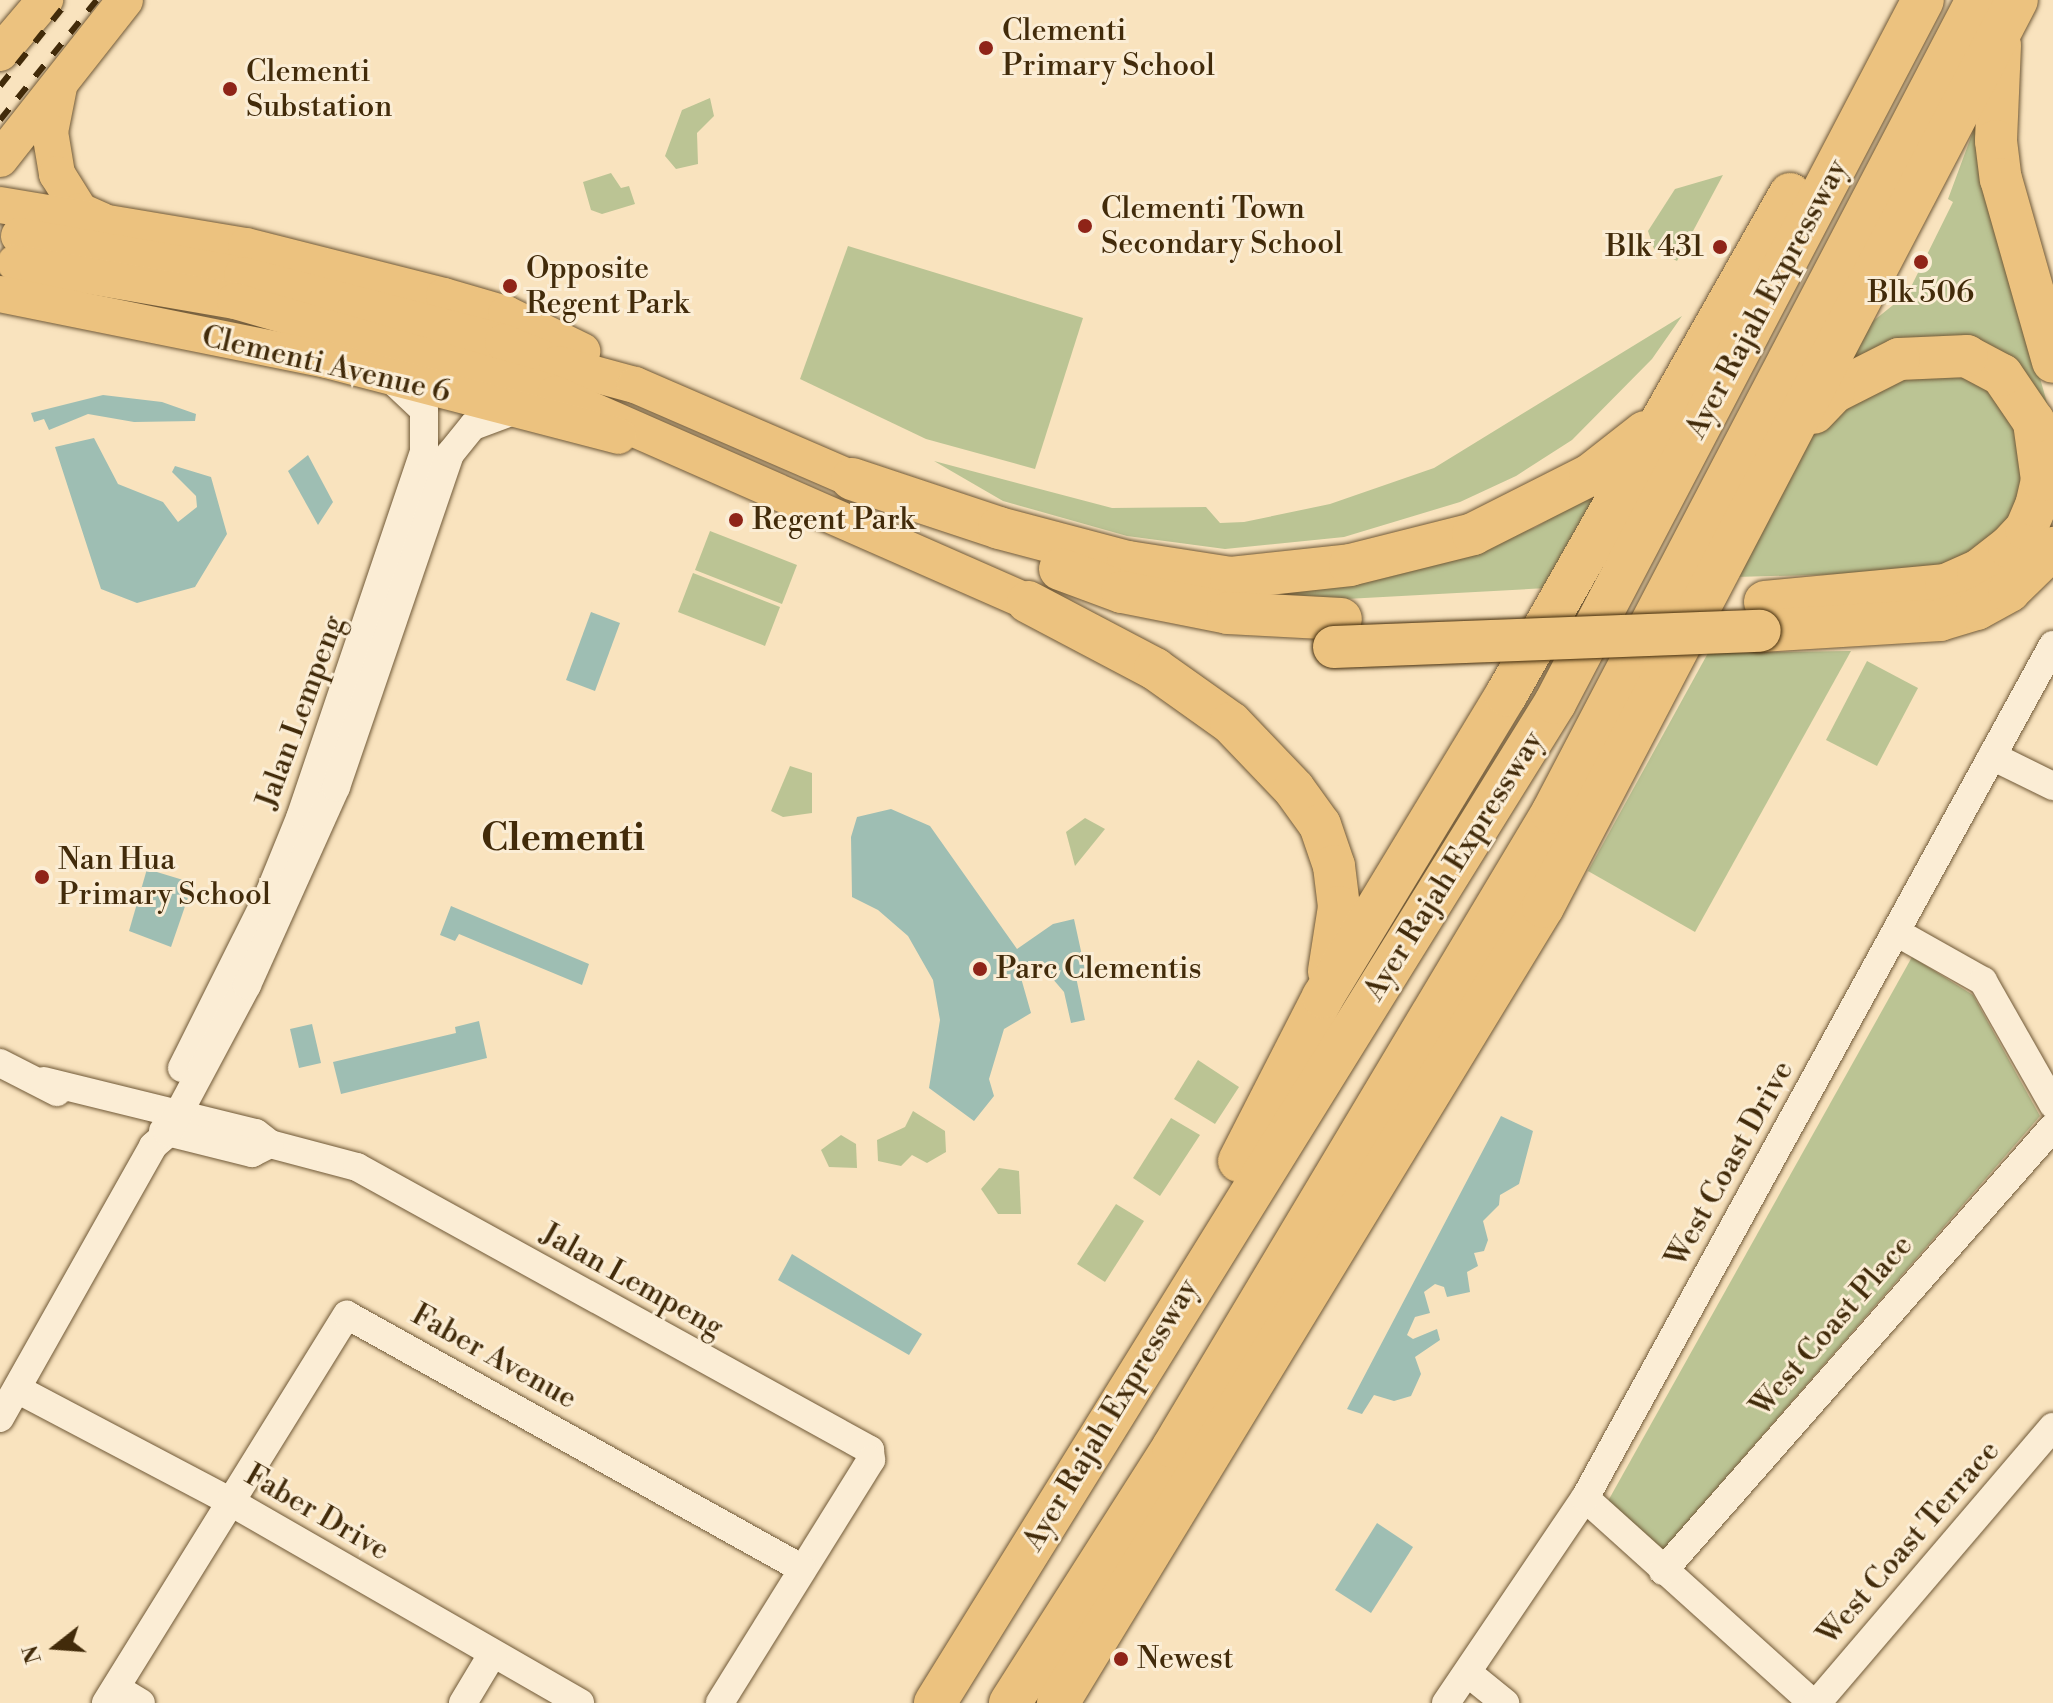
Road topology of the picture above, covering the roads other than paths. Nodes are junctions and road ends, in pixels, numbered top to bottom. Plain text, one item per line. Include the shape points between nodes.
1 (45, 0) edge
2 (125, 0) edge
3 (1910, 0) edge
4 (1923, 0) edge
5 (1998, 11) edge
6 (0, 53) edge
7 (60, 84) junction
8 (0, 159) edge
9 (0, 205) edge
10 (111, 225) junction
11 (11, 264) edge
12 (45, 301) junction
13 (0, 313) edge
14 (2053, 362) edge
15 (388, 377) junction
16 (635, 385) junction
17 (1668, 408) junction
18 (511, 412) junction
19 (1796, 431) junction
20 (651, 433) junction
21 (852, 479) junction
22 (2053, 548) edge
23 (1028, 602) junction
24 (1763, 616) junction
25 (1337, 633) junction
26 (2053, 645) edge
27 (1992, 756) junction
28 (2053, 786) edge
29 (1896, 932) junction
30 (1323, 997) junction
31 (0, 1063) edge
32 (2053, 1104) edge
33 (162, 1127) junction
34 (2053, 1127) edge
35 (1213, 1249) junction
36 (17, 1389) junction
37 (0, 1418) edge
38 (2053, 1427) edge
39 (1585, 1498) junction
40 (229, 1501) junction
41 (801, 1568) junction
42 (1663, 1571) junction
43 (493, 1653) junction
44 (1468, 1673) junction
45 (111, 1696) edge
46 (141, 1703) edge
47 (463, 1703) edge
48 (580, 1703) edge
49 (720, 1703) edge
50 (935, 1703) edge
51 (1010, 1703) edge
52 (1058, 1703) edge
53 (1446, 1703) edge
54 (1505, 1703) edge
55 (1815, 1703) edge

1 - 6 main road
2 - 7 main road
3 - 17 highway via 1830,122
4 - 35 highway, Ayer Rajah Expressway via 1555,703
5 - 14 highway via 1996,141 2001,179
5 - 19 highway
5 - 51 highway, Ayer Rajah Expressway via 1552,813 1173,1447
7 - 8 main road
7 - 10 main road via 50,132 57,174 80,211
9 - 10 main road
10 - 16 main road via 246,246 493,310 591,356
11 - 12 main road, Clementi Avenue 6
11 - 16 main road via 242,275 503,342 557,364
11 - 20 main road, Clementi Avenue 6 via 235,301 490,372
12 - 13 main road
12 - 15 main road, Clementi Avenue 6
15 - 18 main road, Clementi Avenue 6
15 - 33 street, Jalan Lempeng via 424,410 424,452 295,830
16 - 21 main road
17 - 21 highway via 1629,447 1590,475 1473,534 1350,565 1231,578 1128,562 999,528
17 - 30 highway via 1506,695
18 - 20 main road, Clementi Avenue 6 via 613,436
18 - 33 street, Jalan Lempeng via 473,426 450,454 321,827 247,985
19 - 24 highway via 1834,392 1866,372 1899,359 1967,356 2002,375 2020,395 2034,422 2042,480 2026,529 1978,571 1946,585
19 - 52 highway via 1543,907
20 - 23 main road, Clementi Avenue 6
21 - 25 highway via 984,541 1122,592
22 - 24 highway via 2009,591 1977,609 1940,620
23 - 25 highway via 1223,639
23 - 30 highway via 1155,669 1231,723 1294,789 1320,825 1334,866 1339,907
24 - 25 highway, bridge
26 - 27 street, West Coast Drive
27 - 28 street
27 - 29 street, West Coast Drive
29 - 32 street via 1983,981
29 - 39 street, West Coast Drive
30 - 35 highway via 1219,1199
31 - 33 street, Jalan Lempeng via 44,1081 62,1082
33 - 36 street
33 - 41 street, Jalan Lempeng via 256,1133 270,1144 357,1167 870,1450 871,1460
34 - 42 street, West Coast Place
35 - 50 highway, Ayer Rajah Expressway
36 - 37 street
36 - 40 street, Faber Drive
38 - 55 street, West Coast Terrace
39 - 42 street, West Coast Terrace
39 - 44 street, West Coast Drive
40 - 41 street, Faber Avenue via 350,1315
40 - 43 street, Faber Drive
40 - 45 street
41 - 49 street
42 - 55 street, West Coast Terrace
43 - 47 street
43 - 48 street, Faber Drive
44 - 53 street, West Coast Drive
44 - 54 street
45 - 46 street

